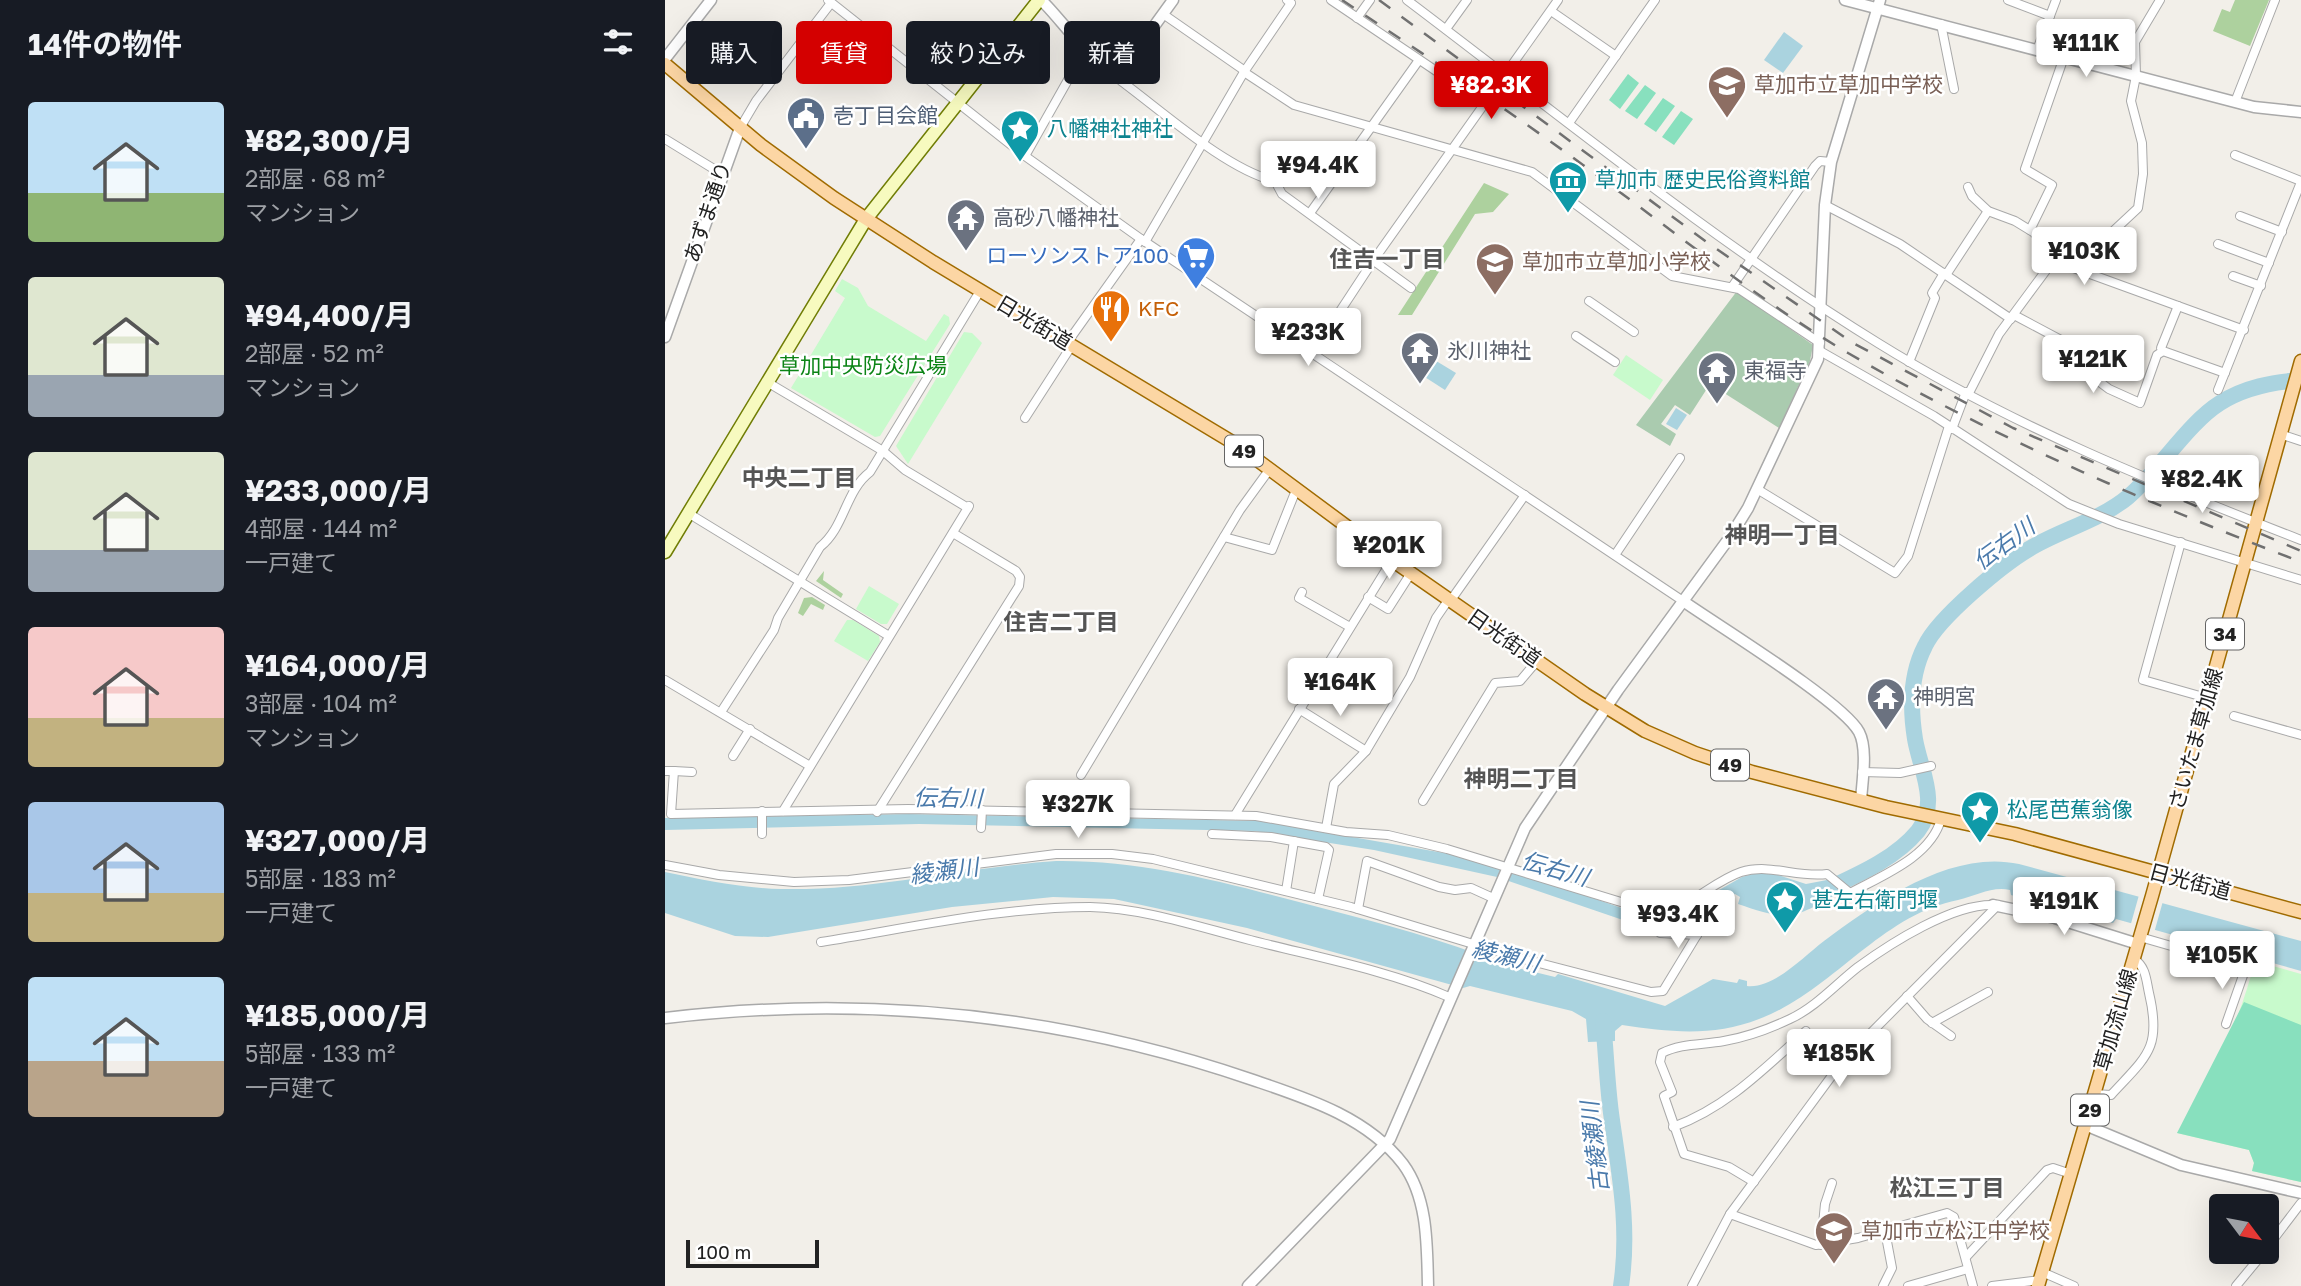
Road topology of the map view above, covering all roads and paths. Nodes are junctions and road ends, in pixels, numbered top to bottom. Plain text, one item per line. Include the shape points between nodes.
1 (711, 0) edge
2 (1040, 0) edge
3 (1173, 0) edge
4 (1287, 0) edge
5 (1331, 0) edge
6 (1370, 0) edge
7 (1408, 0) edge
8 (1467, 0) edge
9 (1558, 0) edge
10 (1655, 0) edge
11 (1845, 0) edge
12 (2008, 0) edge
13 (2056, 0) edge
14 (2160, 0) edge
15 (2275, 0) edge
16 (829, 1) edge
17 (1879, 4) edge
18 (1551, 11) junction
19 (1163, 14) junction
20 (2050, 16) junction
21 (1357, 18) junction
22 (1158, 21) edge
23 (1941, 24) junction
24 (1064, 25) edge
25 (1446, 29) junction
26 (2037, 50) junction
27 (1615, 57) junction
28 (2064, 57) junction
29 (665, 58) edge
30 (1419, 60) junction
31 (665, 64) edge
32 (1244, 72) junction
33 (1505, 75) junction
34 (2137, 76) junction
35 (1066, 84) edge
36 (1125, 84) edge
37 (1954, 89) dead end
38 (957, 102) junction
39 (2235, 102) junction
40 (1485, 104) junction
41 (2301, 112) edge
42 (1569, 123) junction
43 (1371, 127) junction
44 (740, 128) junction
45 (665, 139) edge
46 (1203, 142) junction
47 (1452, 150) junction
48 (2235, 155) dead end
49 (1025, 156) junction
50 (1831, 162) junction
51 (722, 173) junction
52 (2301, 181) edge
53 (1968, 187) dead end
54 (1825, 205) junction
55 (1988, 211) junction
56 (1310, 213) junction
57 (2240, 216) dead end
58 (866, 219) junction
59 (2030, 230) junction
60 (2282, 232) junction
61 (1143, 241) junction
62 (2218, 244) dead end
63 (1752, 259) junction
64 (1373, 261) junction
65 (2062, 262) junction
66 (2269, 263) junction
67 (1945, 274) junction
68 (2233, 276) dead end
69 (2261, 286) junction
70 (1732, 287) junction
71 (1411, 288) dead end
72 (980, 291) junction
73 (1589, 302) dead end
74 (1821, 306) junction
75 (2178, 306) junction
76 (2012, 317) junction
77 (667, 322) edge
78 (2244, 330) junction
79 (1635, 332) dead end
80 (1576, 335) dead end
81 (665, 337) edge
82 (1069, 344) junction
83 (1820, 347) junction
84 (2163, 351) junction
85 (1312, 354) junction
86 (1615, 362) dead end
87 (1909, 362) junction
88 (2301, 364) edge
89 (2225, 373) junction
90 (768, 382) junction
91 (2218, 390) dead end
92 (1967, 393) junction
93 (1025, 418) dead end
94 (1950, 428) junction
95 (2280, 433) junction
96 (2301, 441) edge
97 (884, 451) junction
98 (1680, 458) dead end
99 (1269, 470) junction
100 (1757, 489) junction
101 (1296, 490) junction
102 (1525, 495) junction
103 (688, 513) junction
104 (2256, 522) junction
105 (953, 533) junction
106 (1224, 537) junction
107 (2301, 540) edge
108 (2181, 542) junction
109 (665, 552) edge
110 (1615, 555) junction
111 (1392, 559) junction
112 (2245, 561) junction
113 (1411, 573) junction
114 (2301, 580) edge
115 (800, 582) junction
116 (1302, 592) dead end
117 (1368, 597) junction
118 (1450, 600) junction
119 (1683, 601) junction
120 (1350, 627) junction
121 (890, 636) junction
122 (1537, 661) junction
123 (665, 680) edge
124 (2207, 698) junction
125 (1606, 708) junction
126 (1299, 709) junction
127 (721, 712) junction
128 (2234, 716) dead end
129 (750, 729) junction
130 (2301, 735) edge
131 (1366, 751) junction
132 (733, 756) dead end
133 (810, 766) junction
134 (1931, 766) dead end
135 (669, 771) edge
136 (692, 772) dead end
137 (1862, 772) junction
138 (1081, 775) dead end
139 (1861, 801) junction
140 (1423, 802) dead end
141 (982, 810) junction
142 (782, 811) junction
143 (762, 812) junction
144 (877, 812) junction
145 (668, 814) edge
146 (1235, 815) junction
147 (1938, 818) junction
148 (981, 828) dead end
149 (1329, 830) junction
150 (762, 832) dead end
151 (1212, 834) dead end
152 (1294, 841) junction
153 (1326, 846) junction
154 (665, 865) edge
155 (1507, 866) junction
156 (2158, 874) junction
157 (1286, 891) junction
158 (1493, 898) junction
159 (1318, 899) junction
160 (1996, 905) junction
161 (1679, 907) junction
162 (1358, 909) junction
163 (2301, 912) edge
164 (1660, 933) dead end
165 (1697, 935) junction
166 (2140, 938) junction
167 (821, 942) dead end
168 (1472, 945) junction
169 (2134, 959) junction
170 (1988, 992) dead end
171 (1451, 994) junction
172 (1907, 996) junction
173 (665, 1018) edge
174 (1932, 1023) junction
175 (2226, 1024) dead end
176 (1806, 1031) dead end
177 (1951, 1036) dead end
178 (2094, 1094) junction
179 (2085, 1125) junction
180 (1673, 1127) junction
181 (1385, 1145) junction
182 (2071, 1174) junction
183 (1754, 1182) junction
184 (1832, 1183) dead end
185 (2301, 1193) edge
186 (2301, 1203) edge
187 (1730, 1214) junction
188 (1885, 1231) junction
189 (2279, 1232) edge
190 (1821, 1245) junction
191 (1966, 1257) junction
192 (2254, 1264) edge
193 (1968, 1269) junction
194 (2040, 1279) edge
195 (1248, 1286) edge
196 (1428, 1286) edge
197 (1692, 1286) edge
198 (1885, 1286) edge
199 (1908, 1286) edge
200 (1973, 1286) edge
201 (1992, 1286) edge
202 (2074, 1286) edge
203 (2236, 1286) edge

1 - 29 street
2 - 24 street
2 - 38 main road
3 - 19 street
4 - 32 street via 1291,3
5 - 21 street
6 - 21 street
7 - 25 street
8 - 25 street
9 - 18 street
10 - 27 street
11 - 17 street
12 - 20 street
13 - 20 street
14 - 34 street via 2135,42
15 - 39 street
16 - 38 street
16 - 44 street
17 - 23 street
17 - 50 street
18 - 27 street
18 - 33 street
19 - 22 street
19 - 32 street
20 - 26 street
21 - 30 street
23 - 26 street
23 - 37 street
25 - 33 street
26 - 28 street
27 - 42 street
28 - 34 street
28 - 59 street via 2025,169 2052,185
30 - 40 street
30 - 43 street
31 - 44 main road, 日光街道 / 49
32 - 43 street via 1294,105
32 - 46 street
33 - 40 street
33 - 42 street
34 - 39 street
34 - 65 street via 2131,101 2142,143 2138,208 2108,236
35 - 49 street
36 - 46 street
38 - 49 street
38 - 58 main road
39 - 41 street
40 - 47 street
42 - 63 street
43 - 47 street
43 - 56 street
44 - 51 street, あずま通り
44 - 58 main road, 日光街道 / 49
45 - 51 street
46 - 56 street via 1258,177 1275,181 1282,194
46 - 61 street
47 - 64 street
47 - 70 street via 1532,172 1672,276
48 - 52 street
49 - 61 street
50 - 54 street
50 - 63 street via 1820,161 1815,166
51 - 77 street, あずま通り
52 - 60 street
53 - 55 street
54 - 67 street via 1901,244
54 - 74 street
55 - 59 street
55 - 67 street
56 - 64 street
57 - 60 street
58 - 72 main road, 日光街道 / 49
58 - 90 main road
59 - 65 street
60 - 66 street
61 - 82 street
61 - 85 street
62 - 66 street
63 - 70 street
63 - 74 street
64 - 71 street
64 - 85 street
65 - 75 street
65 - 76 street via 2047,269
66 - 69 street
67 - 76 street
67 - 87 street via 1932,293 1935,299
68 - 69 street
69 - 78 street
70 - 83 street
72 - 82 main road, 日光街道 / 49
72 - 97 street
73 - 79 street
74 - 83 street
74 - 87 street
75 - 78 street
75 - 84 street
76 - 84 street via 2091,356 2085,371 2140,403 2157,355
76 - 92 street
77 - 81 street, あずま通り
78 - 89 street
80 - 86 street
82 - 93 street
82 - 99 main road, 日光街道 / 49 via 1203,423
83 - 94 street
83 - 100 street
84 - 89 street
85 - 102 street
87 - 92 street
88 - 95 main road, さいたま草加線 / 34
89 - 91 street
90 - 97 street
90 - 103 main road
92 - 94 street
92 - 104 street via 2066,442
94 - 100 street via 1908,556 1895,573
94 - 108 street via 2069,504 2108,521
95 - 96 street
95 - 104 main road, さいたま草加線 / 34
97 - 105 street via 905,470 968,507
97 - 115 street via 849,499 846,512
98 - 110 street
99 - 101 main road, 日光街道 / 49
99 - 106 street
100 - 119 street via 1730,537
101 - 106 street via 1272,550
101 - 111 main road, 日光街道 / 49
102 - 110 street
102 - 118 street
103 - 109 main road
103 - 115 street
104 - 107 street
104 - 112 main road, さいたま草加線 / 34
105 - 121 street
105 - 144 street via 1016,571 1019,586
106 - 138 street
108 - 112 street
108 - 124 street via 2143,680
110 - 119 street
111 - 113 main road, 日光街道 / 49
111 - 117 street
112 - 114 street
112 - 124 main road, さいたま草加線 / 34
113 - 117 street via 1388,608
113 - 118 main road, 日光街道 / 49
115 - 121 street
115 - 127 street
116 - 120 street via 1299,598
117 - 120 street
118 - 122 main road, 日光街道 / 49
118 - 131 street
119 - 125 street
119 - 137 street via 1854,725 1862,741
120 - 126 street
121 - 133 street
122 - 125 main road, 日光街道 / 49
122 - 140 street via 1520,681 1495,683
123 - 127 street
124 - 156 main road, さいたま草加線 / 34
125 - 139 main road, 日光街道 / 49 via 1695,753
125 - 155 street via 1525,828
126 - 131 street
126 - 146 street
127 - 129 street
128 - 130 street
129 - 132 street
129 - 133 street
131 - 149 street via 1334,784
133 - 142 street
134 - 137 street via 1900,773
135 - 136 street
135 - 145 street
137 - 139 street
139 - 147 main road, 日光街道 / 49
141 - 144 street
141 - 146 street
141 - 148 street
142 - 143 street
142 - 144 street
143 - 145 street
143 - 150 street
146 - 149 street
147 - 156 main road, 日光街道 / 49
147 - 161 street via 1933,835 1909,859 1848,892 1827,874 1800,876 1756,868 1737,873
149 - 153 street
149 - 155 street via 1388,835
151 - 152 street
152 - 153 street
152 - 157 street
153 - 159 street via 1329,850
154 - 157 street via 794,882 849,880 1056,854 1112,854 1173,862
155 - 158 street
155 - 161 street via 1646,911 1668,912
156 - 163 main road, 日光街道 / 49
156 - 166 main road, 草加流山線 / 29
157 - 159 street
158 - 162 street via 1471,888 1439,887 1367,861
158 - 168 street
159 - 162 street
160 - 166 street
160 - 172 street
160 - 180 street via 1963,911 1908,936 1782,1023 1742,1037 1674,1046 1662,1053 1660,1062 1672,1092 1664,1096
161 - 165 street
162 - 168 street
164 - 165 street
165 - 168 street via 1663,991 1651,992
166 - 169 main road, 草加流山線 / 29
166 - 175 street via 2248,968
167 - 171 street via 943,921 1090,907 1149,915
168 - 171 street
169 - 178 main road, 草加流山線 / 29
169 - 178 street via 2144,968 2155,1016 2151,1046 2111,1095
170 - 174 street
171 - 181 street
172 - 174 street
172 - 183 street via 1842,1062
173 - 181 street via 769,1009 909,1008 1019,1021 1222,1069 1317,1102
174 - 177 street
176 - 180 street via 1730,1098
178 - 179 main road, 草加流山線 / 29
179 - 182 main road, 草加流山線 / 29
179 - 185 street via 2171,1162
180 - 183 street via 1684,1154 1729,1167
181 - 195 street
181 - 196 street via 1405,1167 1417,1191 1426,1232
182 - 191 street via 2047,1170
182 - 194 main road, 草加流山線 / 29
183 - 187 street
184 - 190 street
186 - 189 street
187 - 190 street
187 - 197 street
188 - 190 street
188 - 191 street via 1947,1213 1954,1217
188 - 198 street via 1892,1268
191 - 193 street
192 - 203 street
193 - 199 street
193 - 200 street
194 - 201 street
194 - 202 street

